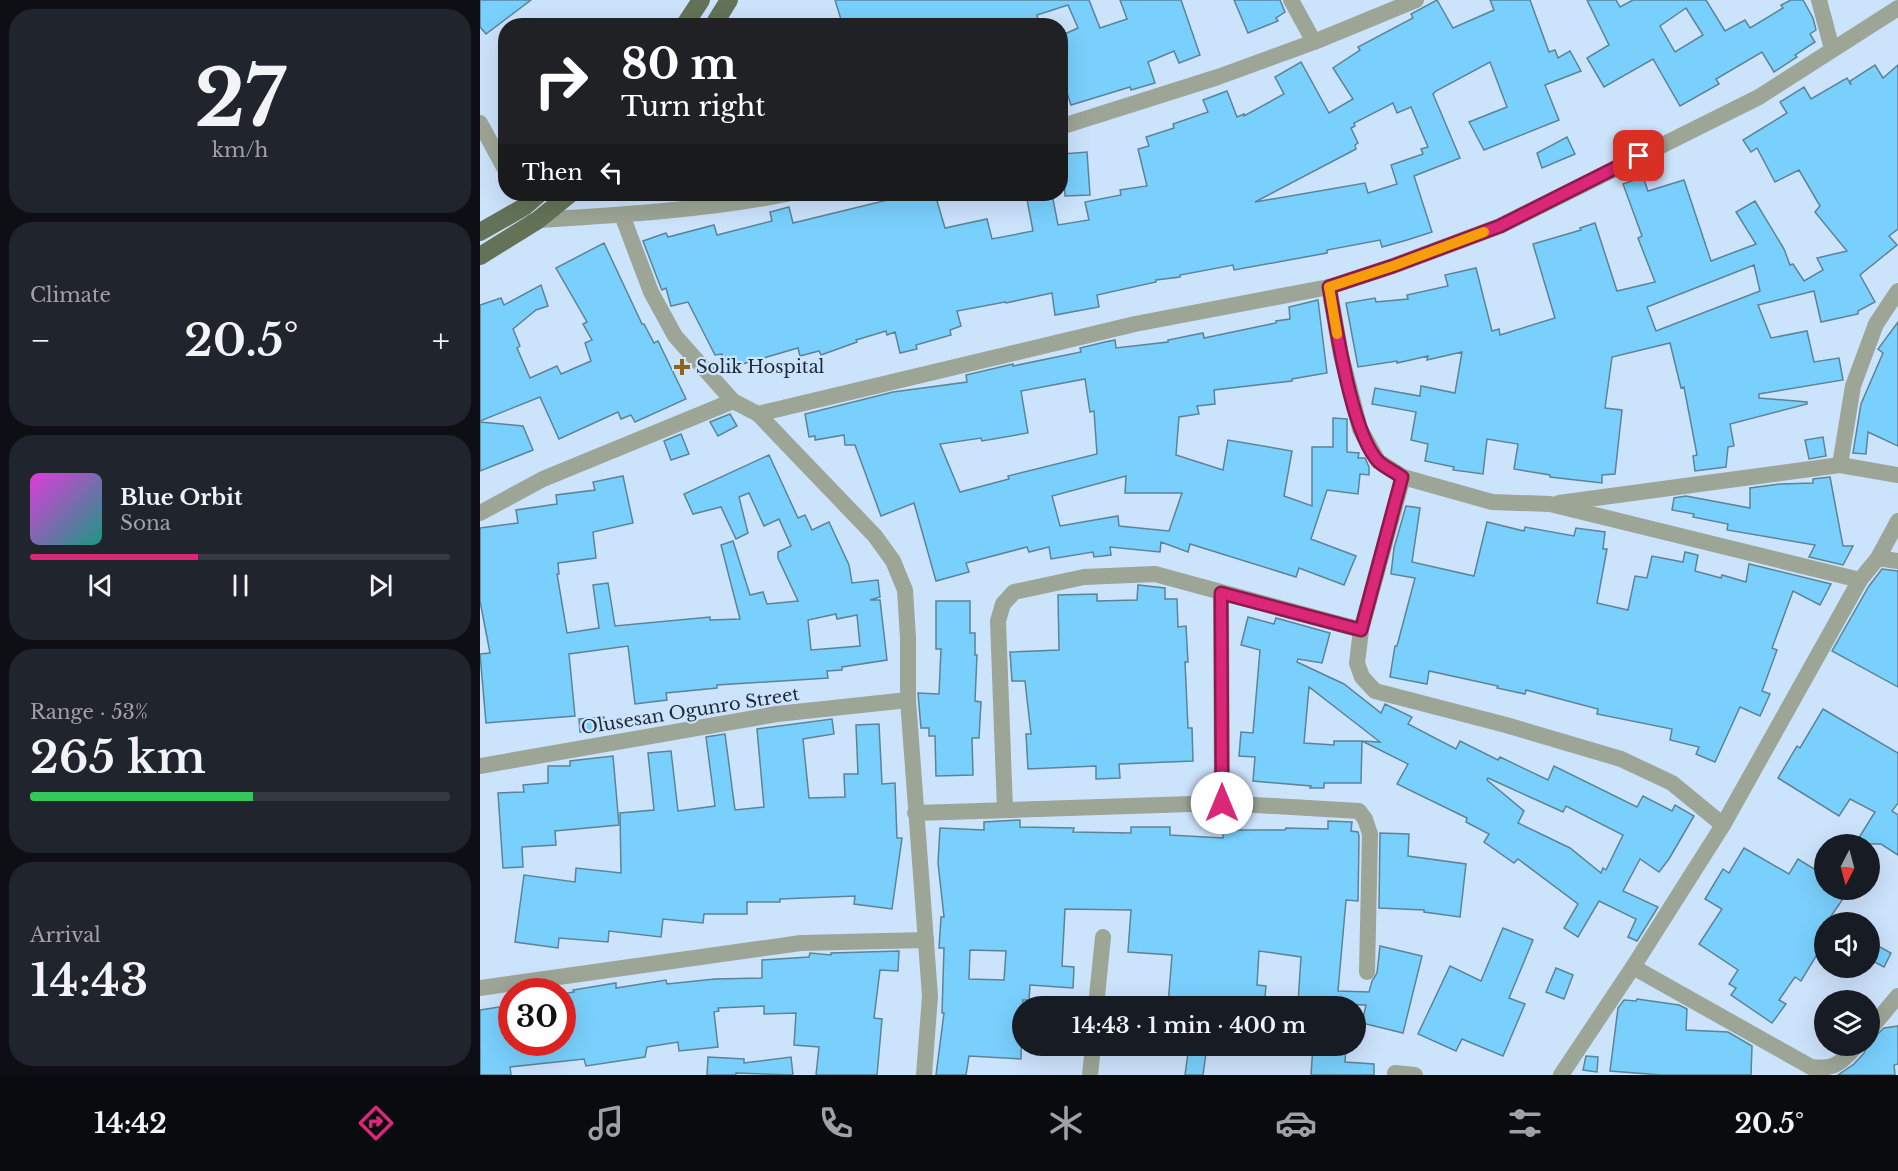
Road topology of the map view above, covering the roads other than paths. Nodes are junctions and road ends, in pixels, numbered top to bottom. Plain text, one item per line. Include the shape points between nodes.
1 (701, 0) edge
2 (729, 0) edge
3 (1291, 0) edge
4 (1416, 0) edge
5 (1820, 0) edge
6 (1898, 8) edge
7 (689, 18) edge
8 (718, 18) edge
9 (1314, 42) junction
10 (1832, 50) junction
11 (480, 123) edge
12 (1068, 124) edge
13 (498, 156) edge
14 (520, 201) edge
15 (561, 201) edge
16 (747, 201) edge
17 (621, 215) junction
18 (538, 220) junction
19 (480, 232) edge
20 (480, 256) edge
21 (1329, 287) junction
22 (1898, 291) edge
23 (733, 401) junction
24 (758, 414) junction
25 (1840, 465) junction
26 (1898, 475) edge
27 (1402, 477) junction
28 (1550, 504) junction
29 (480, 513) edge
30 (1898, 520) edge
31 (1878, 558) junction
32 (1898, 561) edge
33 (1860, 580) junction
34 (1221, 593) junction
35 (1361, 630) junction
36 (908, 700) junction
37 (480, 766) edge
38 (1222, 803) junction
39 (1005, 810) junction
40 (915, 813) junction
41 (1723, 825) junction
42 (1102, 937) dead end
43 (926, 940) junction
44 (1634, 967) junction
45 (1368, 972) dead end
46 (480, 988) edge
47 (1097, 996) edge
48 (1898, 996) edge
49 (1880, 1017) edge
50 (1092, 1056) edge
51 (1847, 1056) edge
52 (1395, 1073) dead end
53 (924, 1075) edge
54 (1090, 1075) edge
55 (1415, 1075) edge
56 (1561, 1075) edge

1 - 7 main road
2 - 8 main road
3 - 9 street
4 - 9 street
5 - 10 street
6 - 10 street
9 - 12 street
10 - 21 street via 1759,96 1500,226
11 - 13 street
14 - 19 main road
15 - 18 main road
16 - 17 street
17 - 18 street
17 - 23 street via 651,292 675,336
18 - 20 main road
21 - 24 street via 1135,324
21 - 27 street via 1360,429 1378,461
22 - 25 street via 1876,324 1853,386
23 - 24 street
23 - 29 street via 543,478
24 - 36 street via 875,536 893,561 904,590
25 - 26 street
25 - 28 street
27 - 28 street via 1492,502
27 - 35 street
28 - 33 street
30 - 31 street
31 - 32 street
31 - 33 street
33 - 41 street
34 - 35 street
34 - 38 street
34 - 39 street via 1155,574 1084,577 1014,592 1003,604 998,621
35 - 41 street via 1358,663 1362,677 1375,691 1621,759 1672,783
36 - 37 street, Olusesan Ogunro Street via 777,714
36 - 40 street
38 - 39 street
38 - 45 street via 1359,811 1370,834
39 - 40 street
40 - 43 street
41 - 44 street
42 - 47 street
43 - 46 street via 801,944
43 - 53 street via 930,996
44 - 51 street via 1811,1067 1827,1068
44 - 56 street
48 - 49 street
50 - 54 street
52 - 55 street

